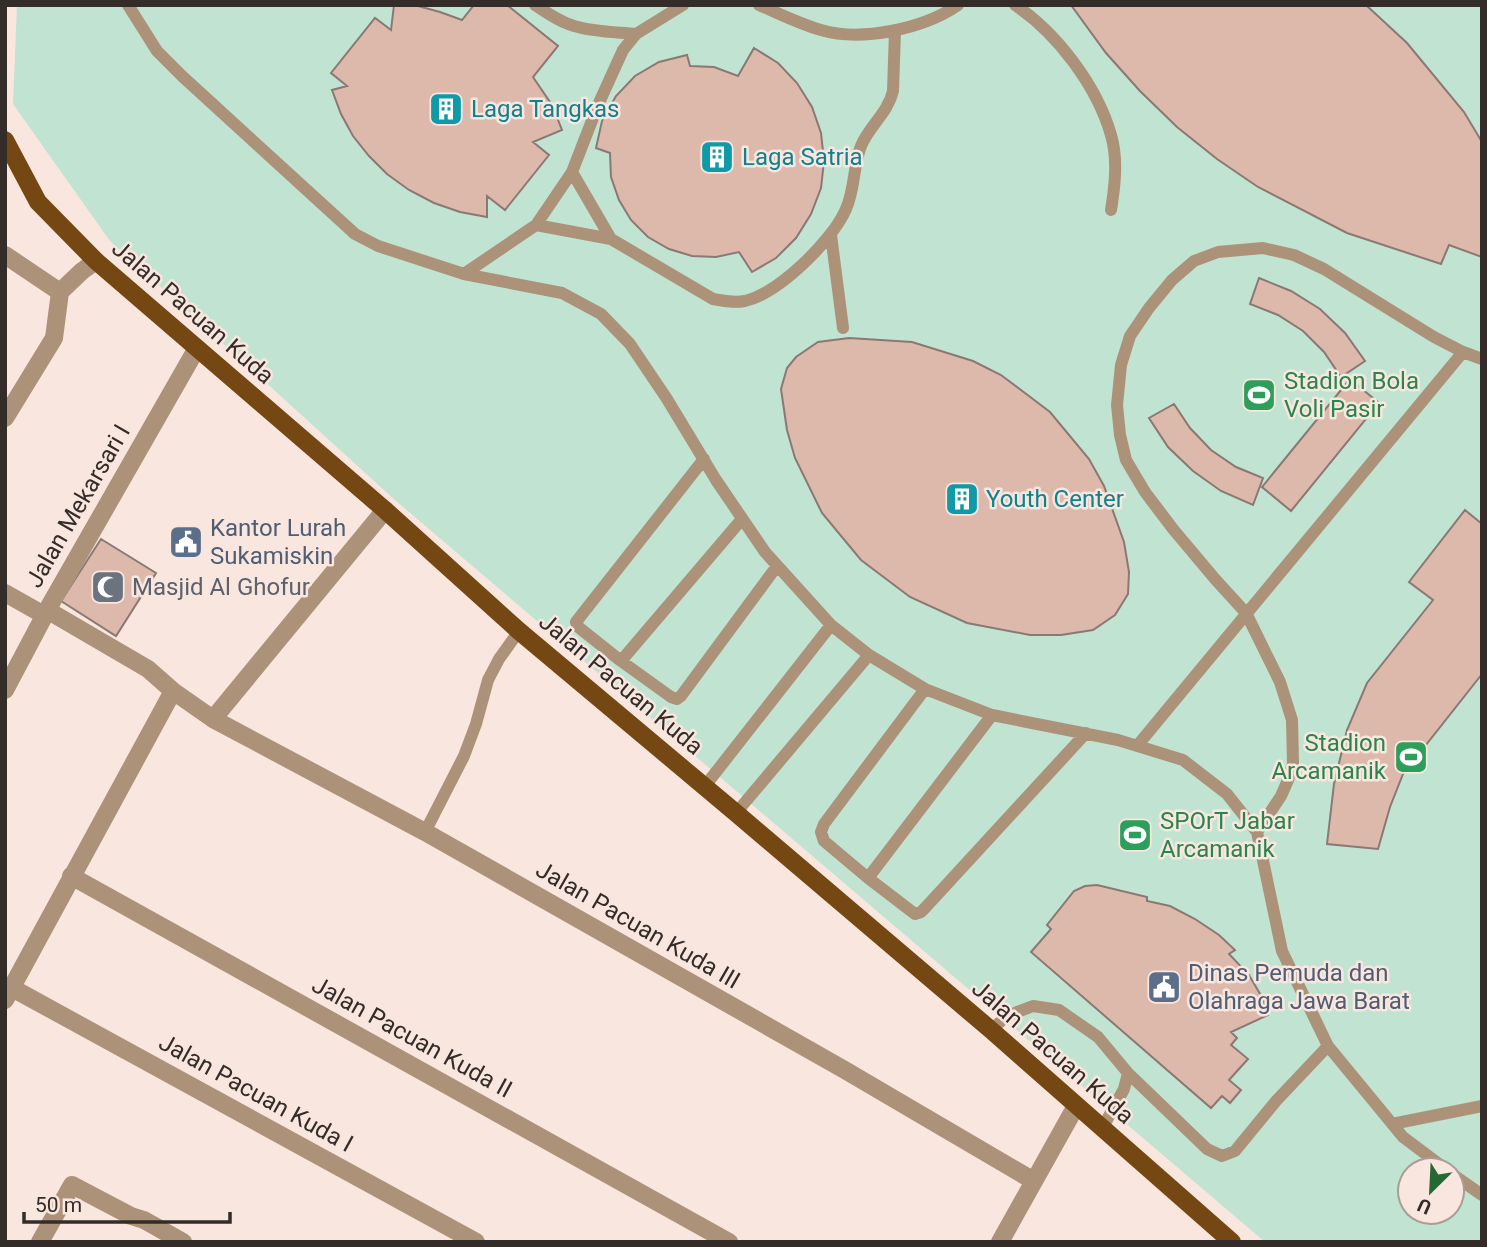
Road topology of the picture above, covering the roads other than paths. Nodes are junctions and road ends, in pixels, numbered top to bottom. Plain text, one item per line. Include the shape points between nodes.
1 (128, 5) edge
2 (535, 5) edge
3 (683, 5) edge
4 (760, 5) edge
5 (958, 5) edge
6 (1015, 5) edge
7 (895, 31) junction
8 (636, 34) junction
9 (5, 140) edge
10 (572, 172) junction
11 (1111, 210) dead end
12 (536, 225) junction
13 (831, 235) junction
14 (611, 239) junction
15 (5, 255) edge
16 (96, 261) junction
17 (464, 274) junction
18 (60, 292) junction
19 (843, 328) dead end
20 (197, 348) junction
21 (1463, 352) junction
22 (1482, 359) edge
23 (5, 418) edge
24 (704, 459) junction
25 (385, 510) junction
26 (742, 519) junction
27 (777, 566) junction
28 (5, 593) edge
29 (46, 612) junction
30 (1246, 613) junction
31 (831, 625) junction
32 (519, 631) junction
33 (869, 654) junction
34 (621, 661) junction
35 (5, 690) edge
36 (925, 690) junction
37 (173, 691) junction
38 (992, 715) junction
39 (213, 719) junction
40 (1086, 733) junction
41 (1137, 746) junction
42 (705, 786) junction
43 (736, 813) junction
44 (425, 832) junction
45 (1256, 832) junction
46 (71, 876) junction
47 (868, 878) junction
48 (9, 994) edge
49 (991, 1030) junction
50 (1328, 1046) junction
51 (1128, 1073) junction
52 (1076, 1106) junction
53 (1482, 1106) edge
54 (1392, 1124) junction
55 (1103, 1127) junction
56 (1428, 1156) edge
57 (1034, 1181) junction
58 (1466, 1184) edge
59 (1482, 1195) edge
60 (40, 1242) edge
61 (183, 1242) edge
62 (475, 1242) edge
63 (729, 1242) edge
64 (1000, 1242) edge
65 (1232, 1242) edge

1 - 17 lane via 157,51 355,234
2 - 8 lane via 574,26
3 - 8 lane
4 - 7 lane via 823,31
5 - 7 lane
6 - 11 lane via 1074,62 1101,110 1115,162
7 - 13 lane via 891,99 860,148 848,204
8 - 10 lane via 609,79
9 - 16 main road, Jalan Pacuan Kuda via 38,202
10 - 12 lane
10 - 14 lane
12 - 14 lane
12 - 17 lane
13 - 14 lane via 769,291 729,302 694,289
13 - 19 lane
15 - 18 street
16 - 18 street
16 - 20 main road, Jalan Pacuan Kuda
17 - 24 lane via 562,293 601,314 630,344
18 - 23 street via 54,338
20 - 25 main road, Jalan Pacuan Kuda
20 - 29 street, Jalan Mekarsari I
21 - 22 lane
21 - 30 lane
21 - 30 lane via 1294,255 1263,248 1218,253 1194,261 1172,280 1130,336 1121,365 1120,435 1126,460 1145,492
24 - 26 lane
24 - 34 lane via 576,622
25 - 32 main road, Jalan Pacuan Kuda
25 - 39 street
26 - 27 lane
26 - 34 lane
27 - 31 lane
27 - 34 lane via 678,698
28 - 29 street, Jalan Pacuan Kuda III
29 - 35 street, Jalan Mekarsari I
29 - 37 street, Jalan Pacuan Kuda III via 148,669
30 - 41 lane
30 - 45 lane via 1280,682 1292,720 1293,762 1288,780
31 - 33 lane
31 - 42 lane
32 - 42 main road, Jalan Pacuan Kuda
32 - 44 lane via 488,680 464,756
33 - 36 lane
33 - 43 lane
36 - 38 lane
36 - 47 lane via 822,829 824,841
37 - 39 street, Jalan Pacuan Kuda III
37 - 46 street
38 - 40 lane
38 - 47 lane
39 - 44 street, Jalan Pacuan Kuda III
40 - 41 lane
40 - 47 lane via 921,912 911,912
41 - 45 lane via 1182,760 1227,794
42 - 43 main road, Jalan Pacuan Kuda
43 - 49 main road, Jalan Pacuan Kuda
44 - 57 street, Jalan Pacuan Kuda III
45 - 50 lane via 1282,951
46 - 48 street
46 - 63 street, Jalan Pacuan Kuda II
48 - 62 street, Jalan Pacuan Kuda I
49 - 51 lane via 1007,1016 1033,1006 1059,1010 1098,1037
49 - 52 main road, Jalan Pacuan Kuda
50 - 51 lane via 1235,1152 1222,1156 1207,1149
50 - 54 lane
51 - 55 lane
52 - 55 main road, Jalan Pacuan Kuda
52 - 57 street
53 - 54 lane
54 - 56 lane
55 - 65 main road, Jalan Pacuan Kuda
57 - 64 street
58 - 59 lane
60 - 61 street via 72,1185

